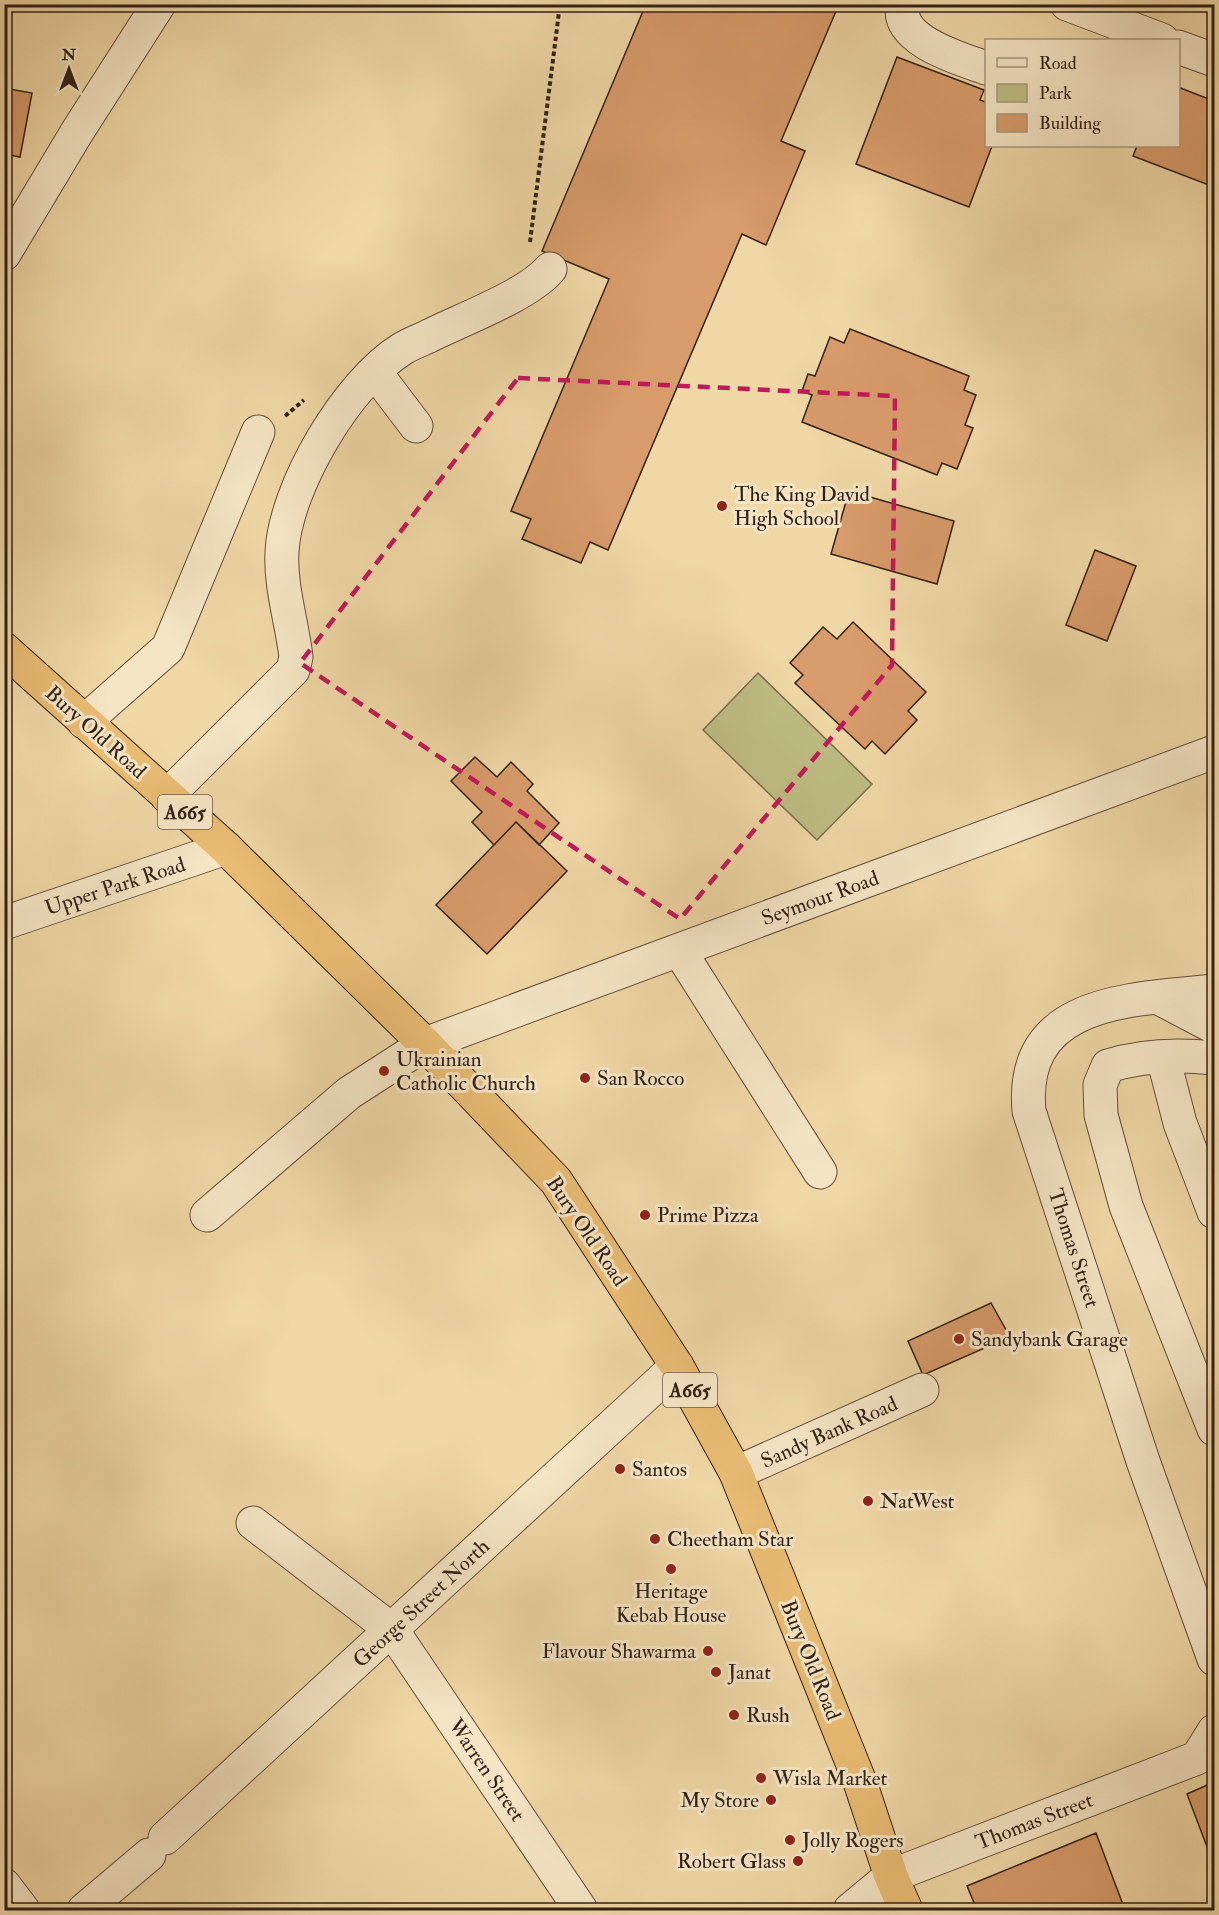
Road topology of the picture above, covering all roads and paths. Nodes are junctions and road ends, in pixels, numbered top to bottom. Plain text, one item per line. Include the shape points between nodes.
1 (159, 4) edge
2 (560, 4) edge
3 (903, 4) edge
4 (1067, 4) edge
5 (1145, 37) edge
6 (1180, 47) edge
7 (1215, 60) edge
8 (985, 67) edge
9 (523, 250) dead end
10 (4, 254) edge
11 (550, 269) dead end
12 (375, 372) junction
13 (311, 392) dead end
14 (416, 426) dead end
15 (258, 432) joint
16 (4, 649) edge
17 (84, 722) junction
18 (1215, 752) edge
19 (167, 796) junction
20 (226, 848) junction
21 (4, 923) edge
22 (680, 950) junction
23 (1215, 991) edge
24 (1157, 997) junction
25 (1215, 1027) edge
26 (425, 1044) junction
27 (1163, 1056) junction
28 (1215, 1058) edge
29 (820, 1172) dead end
30 (1215, 1212) edge
31 (207, 1215) dead end
32 (677, 1366) junction
33 (922, 1390) dead end
34 (1215, 1429) edge
35 (736, 1473) junction
36 (253, 1523) dead end
37 (392, 1630) junction
38 (1215, 1659) edge
39 (1215, 1731) edge
40 (891, 1876) junction
41 (4, 1885) edge
42 (23, 1911) edge
43 (84, 1911) edge
44 (581, 1911) edge
45 (850, 1911) edge
46 (906, 1911) edge

1 - 10 street via 76,132
2 - 9 path via 530,242
3 - 8 street via 905,24 920,40
4 - 5 street
6 - 7 street
11 - 12 street via 528,287 401,349
12 - 14 street
12 - 19 street via 343,408 315,451 284,530 282,554 296,657 293,670
13 - 15 path via 296,409
15 - 17 street via 168,648
16 - 17 highway, Bury Old Road / A665
17 - 19 highway, Bury Old Road / A665
18 - 22 street, Seymour Road
19 - 20 highway, Bury Old Road / A665
20 - 21 street, Upper Park Road
20 - 26 highway, Bury Old Road / A665
22 - 26 street, Seymour Road
22 - 29 street
23 - 24 street, Thomas Street
24 - 25 street
24 - 38 street, Thomas Street via 1098,1007 1066,1021 1052,1034 1034,1062 1029,1078 1029,1111 1143,1461
26 - 31 street, Seymour Road via 348,1093
26 - 32 highway, Bury Old Road / A665 via 556,1181
27 - 28 street
27 - 30 street via 1180,1123
27 - 34 street via 1108,1066 1100,1085 1101,1115 1126,1206
32 - 35 highway, Bury Old Road / A665
32 - 37 street, George Street North
33 - 35 street, Sandy Bank Road
35 - 40 highway, Bury Old Road / A665 via 860,1782
36 - 37 street, Warren Street
37 - 43 street, George Street North
37 - 44 street, Warren Street
39 - 40 street, Thomas Street via 1197,1758
40 - 45 street, Thomas Street
40 - 46 highway, Bury Old Road / A665
41 - 42 street

